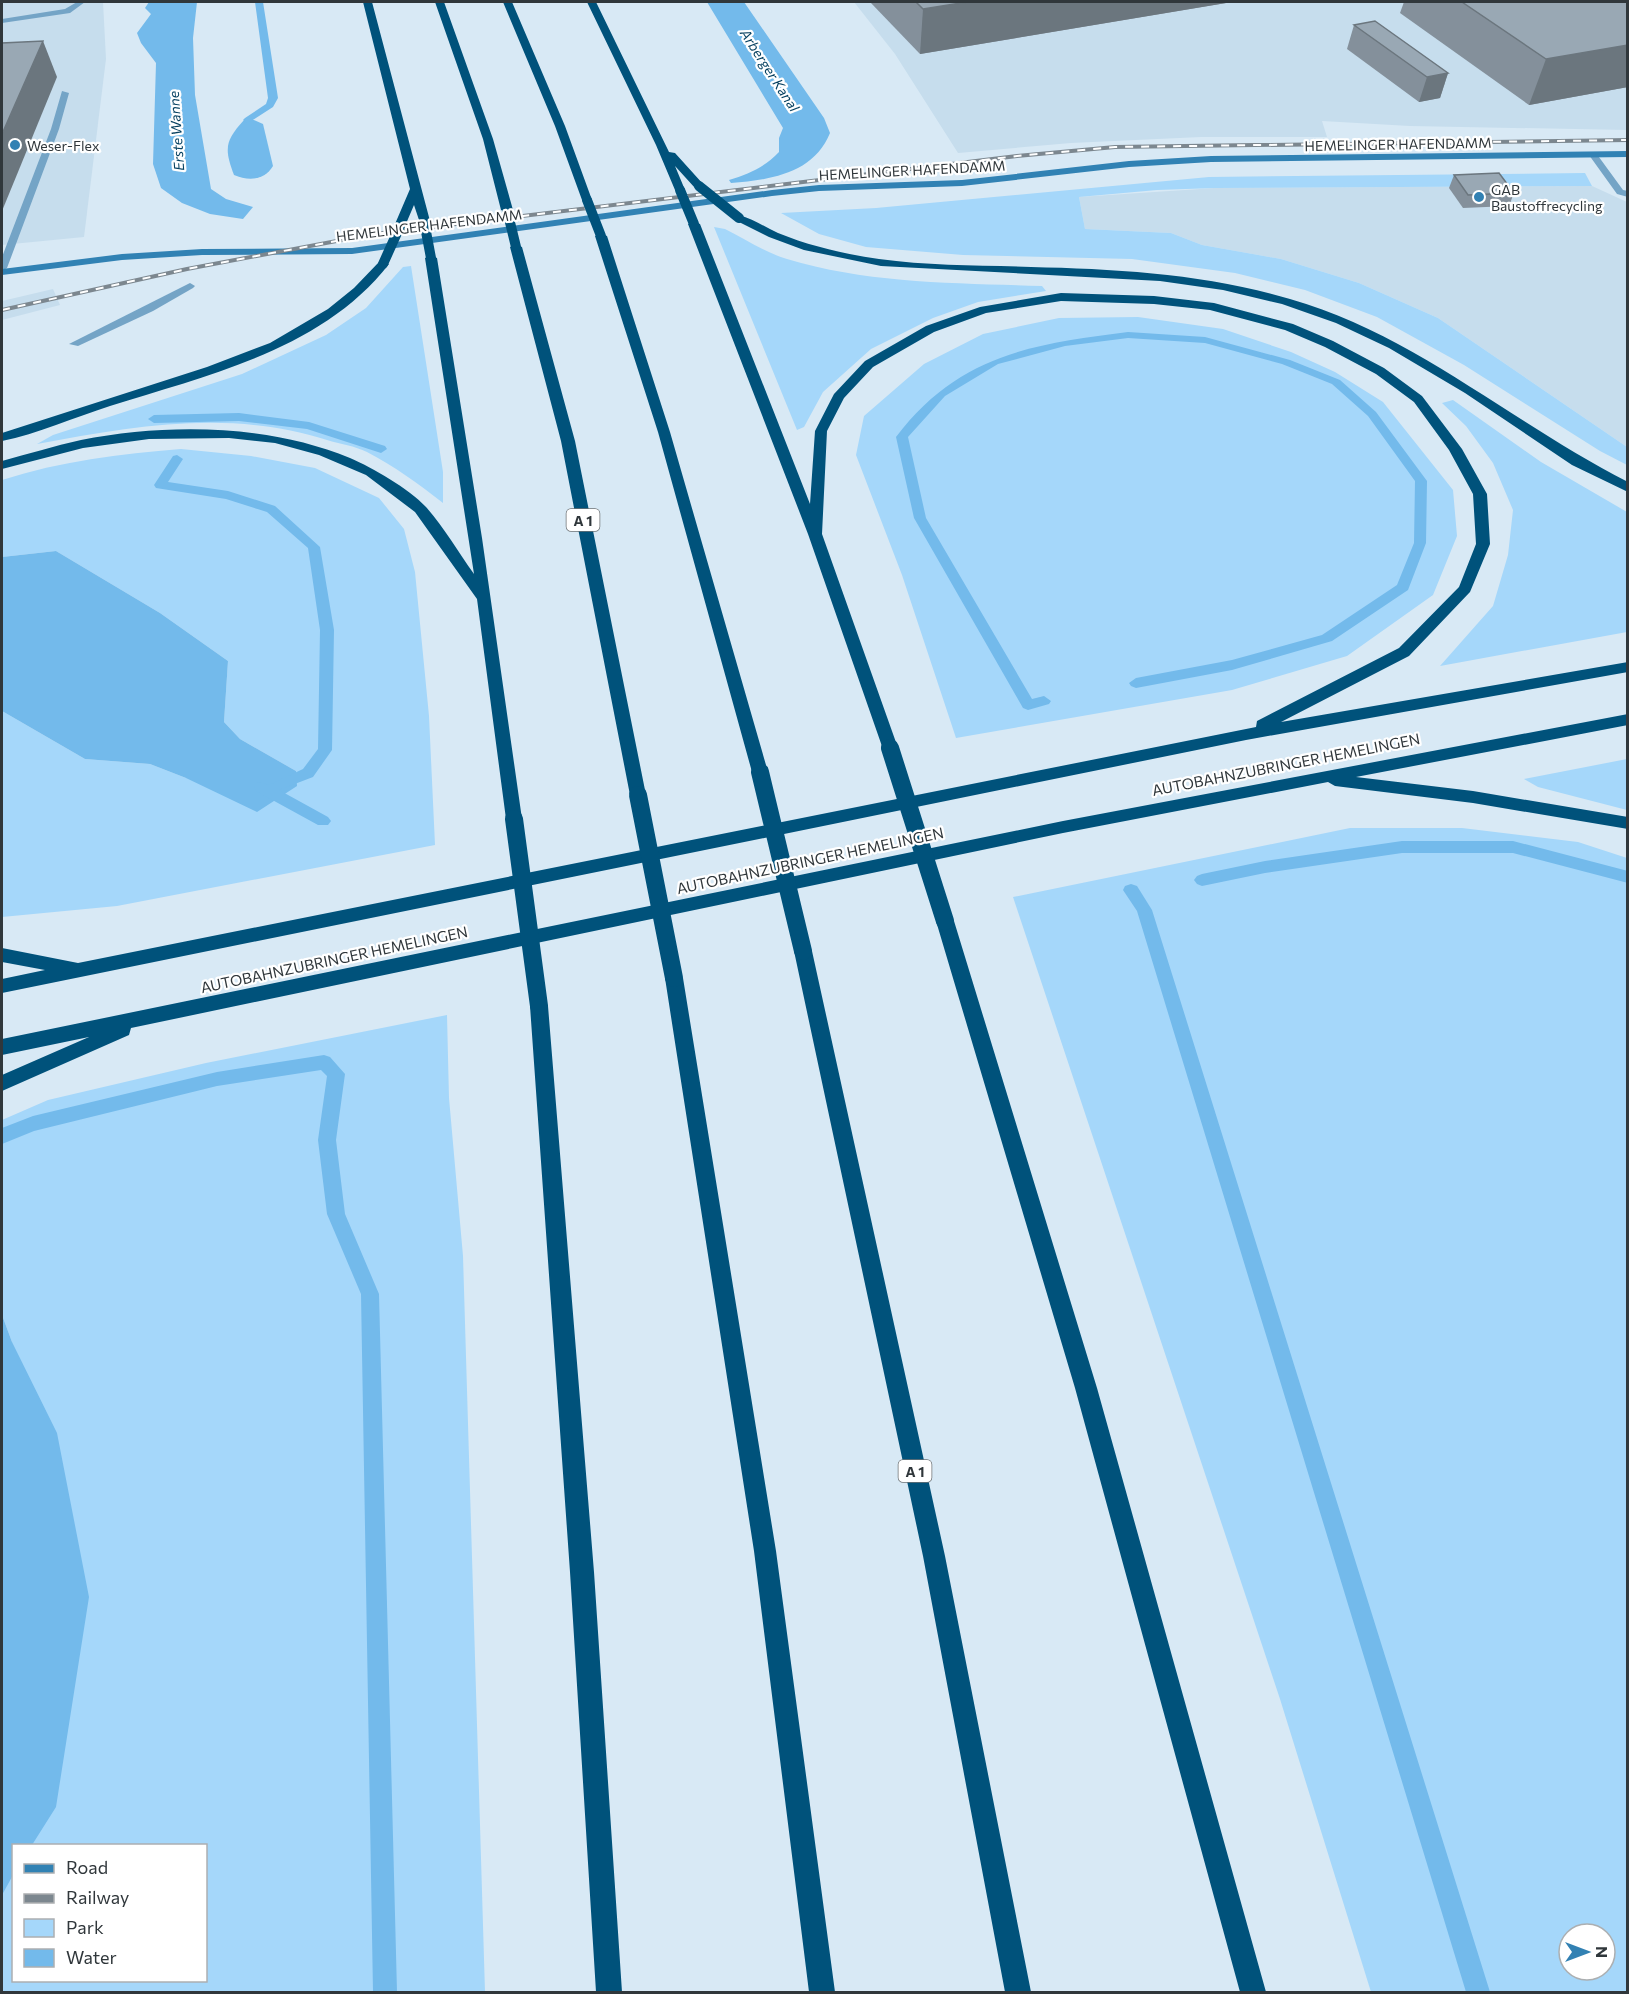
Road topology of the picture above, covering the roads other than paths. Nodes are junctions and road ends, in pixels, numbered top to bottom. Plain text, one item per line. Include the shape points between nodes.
1 (81, 2) edge
2 (367, 2) edge
3 (439, 2) edge
4 (507, 2) edge
5 (591, 2) edge
6 (2, 21) edge
7 (64, 93) dead end
8 (662, 145) junction
9 (1628, 154) edge
10 (1593, 155) junction
11 (416, 188) junction
12 (1628, 194) edge
13 (2, 270) edge
14 (190, 286) dead end
15 (74, 344) dead end
16 (2, 437) edge
17 (2, 465) edge
18 (1628, 488) edge
19 (815, 534) junction
20 (486, 600) junction
21 (1628, 667) edge
22 (1628, 719) edge
23 (1245, 734) junction
24 (1319, 778) junction
25 (1628, 823) edge
26 (2, 956) edge
27 (83, 969) junction
28 (2, 986) edge
29 (160, 1014) junction
30 (2, 1047) edge
31 (2, 1083) edge
32 (609, 1992) edge
33 (822, 1992) edge
34 (1018, 1992) edge
35 (1253, 1992) edge

1 - 6 lane via 67,11
2 - 11 highway
3 - 33 highway, A 1, bridge via 488,139 568,441 674,978 765,1551
4 - 34 highway, A 1, bridge via 601,236 664,432 760,772 803,951 934,1556
5 - 8 highway
7 - 13 lane via 55,129
8 - 18 highway, bridge via 699,186 739,218 787,242 823,253 874,263 947,269 1150,276 1206,283 1287,301 1372,334 1491,404 1577,462
8 - 19 highway, bridge
9 - 10 street, HEMELINGER HAFENDAMM
10 - 12 lane via 1620,192
10 - 13 street, HEMELINGER HAFENDAMM via 1211,159 1129,164 962,183 784,192 352,251 122,256
11 - 16 highway, bridge via 383,264 350,300 272,348
11 - 20 highway, bridge via 458,414
14 - 15 lane
17 - 20 highway via 82,444 149,435 229,434 276,439 324,452 371,472 420,509
19 - 23 highway via 821,431 838,397 869,364 930,329 984,310 1061,297 1154,300 1210,306 1289,327 1329,344 1380,371 1418,399 1455,449 1480,494 1483,544 1464,589 1404,652
19 - 35 highway, bridge via 945,921 1086,1388
20 - 32 highway, bridge via 540,1006
21 - 23 highway
22 - 24 highway, AUTOBAHNZUBRINGER HEMELINGEN
23 - 27 highway
24 - 25 highway via 1473,797
24 - 29 highway, AUTOBAHNZUBRINGER HEMELINGEN via 1063,827
26 - 27 highway
27 - 28 highway
29 - 30 highway, AUTOBAHNZUBRINGER HEMELINGEN
29 - 31 highway

